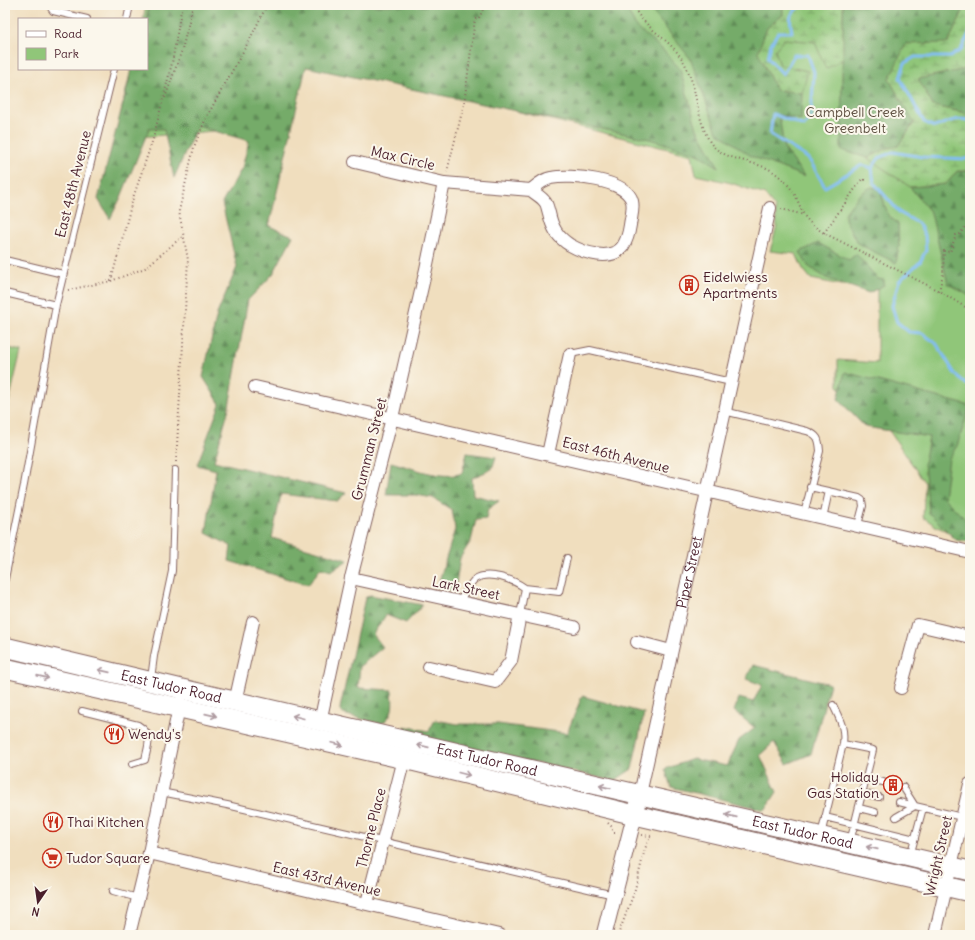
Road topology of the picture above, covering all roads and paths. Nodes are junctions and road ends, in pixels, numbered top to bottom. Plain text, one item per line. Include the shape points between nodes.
1 (50, 5) edge
2 (130, 5) edge
3 (182, 5) edge
4 (193, 5) edge
5 (267, 5) edge
6 (485, 5) edge
7 (633, 5) edge
8 (83, 18) edge
9 (127, 18) edge
10 (114, 70) edge
11 (161, 108) junction
12 (355, 162) dead end
13 (866, 180) dead end
14 (444, 183) junction
15 (531, 190) junction
16 (770, 208) joint
17 (804, 215) junction
18 (970, 220) edge
19 (824, 233) junction
20 (184, 235) junction
21 (5, 260) edge
22 (64, 274) junction
23 (111, 281) junction
24 (939, 291) junction
25 (59, 292) junction
26 (5, 293) edge
27 (56, 305) junction
28 (970, 310) edge
29 (570, 354) joint
30 (731, 382) junction
31 (255, 386) dead end
32 (724, 411) junction
33 (392, 418) junction
34 (548, 454) junction
35 (175, 470) joint
36 (810, 487) junction
37 (829, 491) junction
38 (706, 492) junction
39 (804, 514) junction
40 (823, 518) junction
41 (858, 525) junction
42 (970, 552) edge
43 (567, 558) dead end
44 (351, 578) junction
45 (5, 579) edge
46 (525, 588) junction
47 (459, 602) junction
48 (520, 615) junction
49 (253, 622) dead end
50 (574, 627) dead end
51 (970, 637) edge
52 (637, 642) dead end
53 (5, 647) edge
54 (671, 651) junction
55 (429, 667) dead end
56 (5, 668) edge
57 (151, 682) junction
58 (902, 688) dead end
59 (183, 690) junction
60 (235, 702) junction
61 (833, 705) dead end
62 (179, 708) junction
63 (82, 712) dead end
64 (320, 722) junction
65 (842, 744) junction
66 (404, 760) junction
67 (132, 764) dead end
68 (866, 778) junction
69 (883, 782) dead end
70 (970, 784) edge
71 (903, 787) dead end
72 (161, 792) junction
73 (862, 793) junction
74 (640, 794) junction
75 (879, 797) dead end
76 (899, 802) dead end
77 (915, 806) junction
78 (859, 808) junction
79 (923, 808) junction
80 (876, 812) dead end
81 (635, 815) junction
82 (825, 817) junction
83 (896, 817) dead end
84 (966, 820) edge
85 (854, 824) junction
86 (650, 836) dead end
87 (821, 836) junction
88 (915, 839) junction
89 (383, 841) junction
90 (850, 843) junction
91 (149, 853) junction
92 (910, 857) junction
93 (951, 867) junction
94 (970, 871) edge
95 (946, 886) junction
96 (113, 891) dead end
97 (970, 892) edge
98 (615, 895) junction
99 (138, 898) junction
100 (367, 903) junction
101 (129, 935) edge
102 (499, 935) edge
103 (604, 935) edge
104 (618, 935) edge
105 (935, 935) edge

1 - 8 lane via 53,11
2 - 9 lane
3 - 11 path
4 - 11 path via 182,50
5 - 20 path via 206,118 194,147 179,211
6 - 14 path via 479,18 475,19 464,104
7 - 17 path via 641,18 674,48 682,59 689,73 710,143 722,153 772,171 793,192
10 - 22 lane, East 48th Avenue
11 - 23 path
12 - 14 street, Max Circle
13 - 19 path via 862,179
14 - 15 street, Max Circle
14 - 33 street, Grumman Street
15 - 15 street via 550,178 569,176 594,179 627,192 632,201 633,211 628,236 623,246 614,253 600,255 571,245 559,236 553,227 546,202
16 - 17 path
16 - 30 street, Piper Street
17 - 19 path
18 - 24 path via 960,234 956,235 950,252 944,251
19 - 24 path
20 - 23 path via 145,268
20 - 35 path via 188,260
21 - 22 lane
22 - 25 lane, East 48th Avenue
23 - 25 path
24 - 28 path
25 - 27 lane, East 48th Avenue
26 - 27 lane
27 - 45 lane, East 48th Avenue
29 - 30 lane via 590,350
29 - 34 street
30 - 32 street, Piper Street
31 - 33 street, East 46th Avenue
32 - 36 lane via 816,434 820,451
32 - 38 street, Piper Street
33 - 34 street, East 46th Avenue
33 - 44 street, Grumman Street
34 - 38 street, East 46th Avenue
35 - 57 lane via 172,571
36 - 37 lane
36 - 39 lane
37 - 40 lane
37 - 41 lane via 862,500
38 - 39 street, East 46th Avenue
38 - 54 street, Piper Street
39 - 40 street, East 46th Avenue
40 - 41 street, East 46th Avenue
41 - 42 street, East 46th Avenue
43 - 46 lane via 559,592
44 - 47 street, Lark Street
44 - 64 street, Grumman Street
46 - 47 lane via 505,578 490,575 480,577 475,579
46 - 48 lane
47 - 48 street, Lark Street
48 - 50 street, Lark Street
48 - 55 street via 511,661 495,682
49 - 60 street
51 - 58 street via 918,625
52 - 54 street
57 -> 53 main road, East Tudor Road
54 - 74 street, Piper Street
56 -> 62 main road, East Tudor Road
57 - 59 main road, East Tudor Road
59 - 60 main road, East Tudor Road
59 - 62 street
64 -> 60 main road, East Tudor Road
61 - 65 lane via 844,733
62 -> 66 main road, East Tudor Road
62 - 72 street
63 - 67 lane via 138,725 145,729 149,738 145,760
74 -> 64 main road, East Tudor Road
65 - 68 lane via 873,750
65 - 82 lane
66 -> 81 main road, East Tudor Road
66 - 89 street, Thorne Place
68 - 69 lane
68 - 73 lane
70 - 84 street, Wright Street
71 - 77 lane
72 - 89 lane
72 - 91 street
73 - 75 lane
73 - 78 lane
74 - 81 street, Piper Street
87 -> 74 main road, East Tudor Road
76 - 77 lane
77 - 79 lane
77 - 83 lane
78 - 80 lane
78 - 85 lane
79 - 84 lane
79 - 88 lane
81 - 95 main road, East Tudor Road
81 - 98 street, Piper Street
82 - 85 lane
82 - 87 lane
84 - 93 street, Wright Street
85 - 88 lane
85 - 90 lane
86 - 104 path via 634,893
87 - 90 main road, East Tudor Road
88 - 92 lane
89 - 98 lane
89 - 100 street, Thorne Place
92 -> 90 main road, East Tudor Road
91 - 99 street
91 - 100 street, East 43rd Avenue
92 - 93 main road, East Tudor Road
93 - 94 main road, East Tudor Road
93 - 95 street, Wright Street
95 - 97 main road, East Tudor Road
95 - 105 street, Wright Street
96 - 99 lane
98 - 103 street, Piper Street
99 - 101 street
100 - 102 street, East 43rd Avenue

